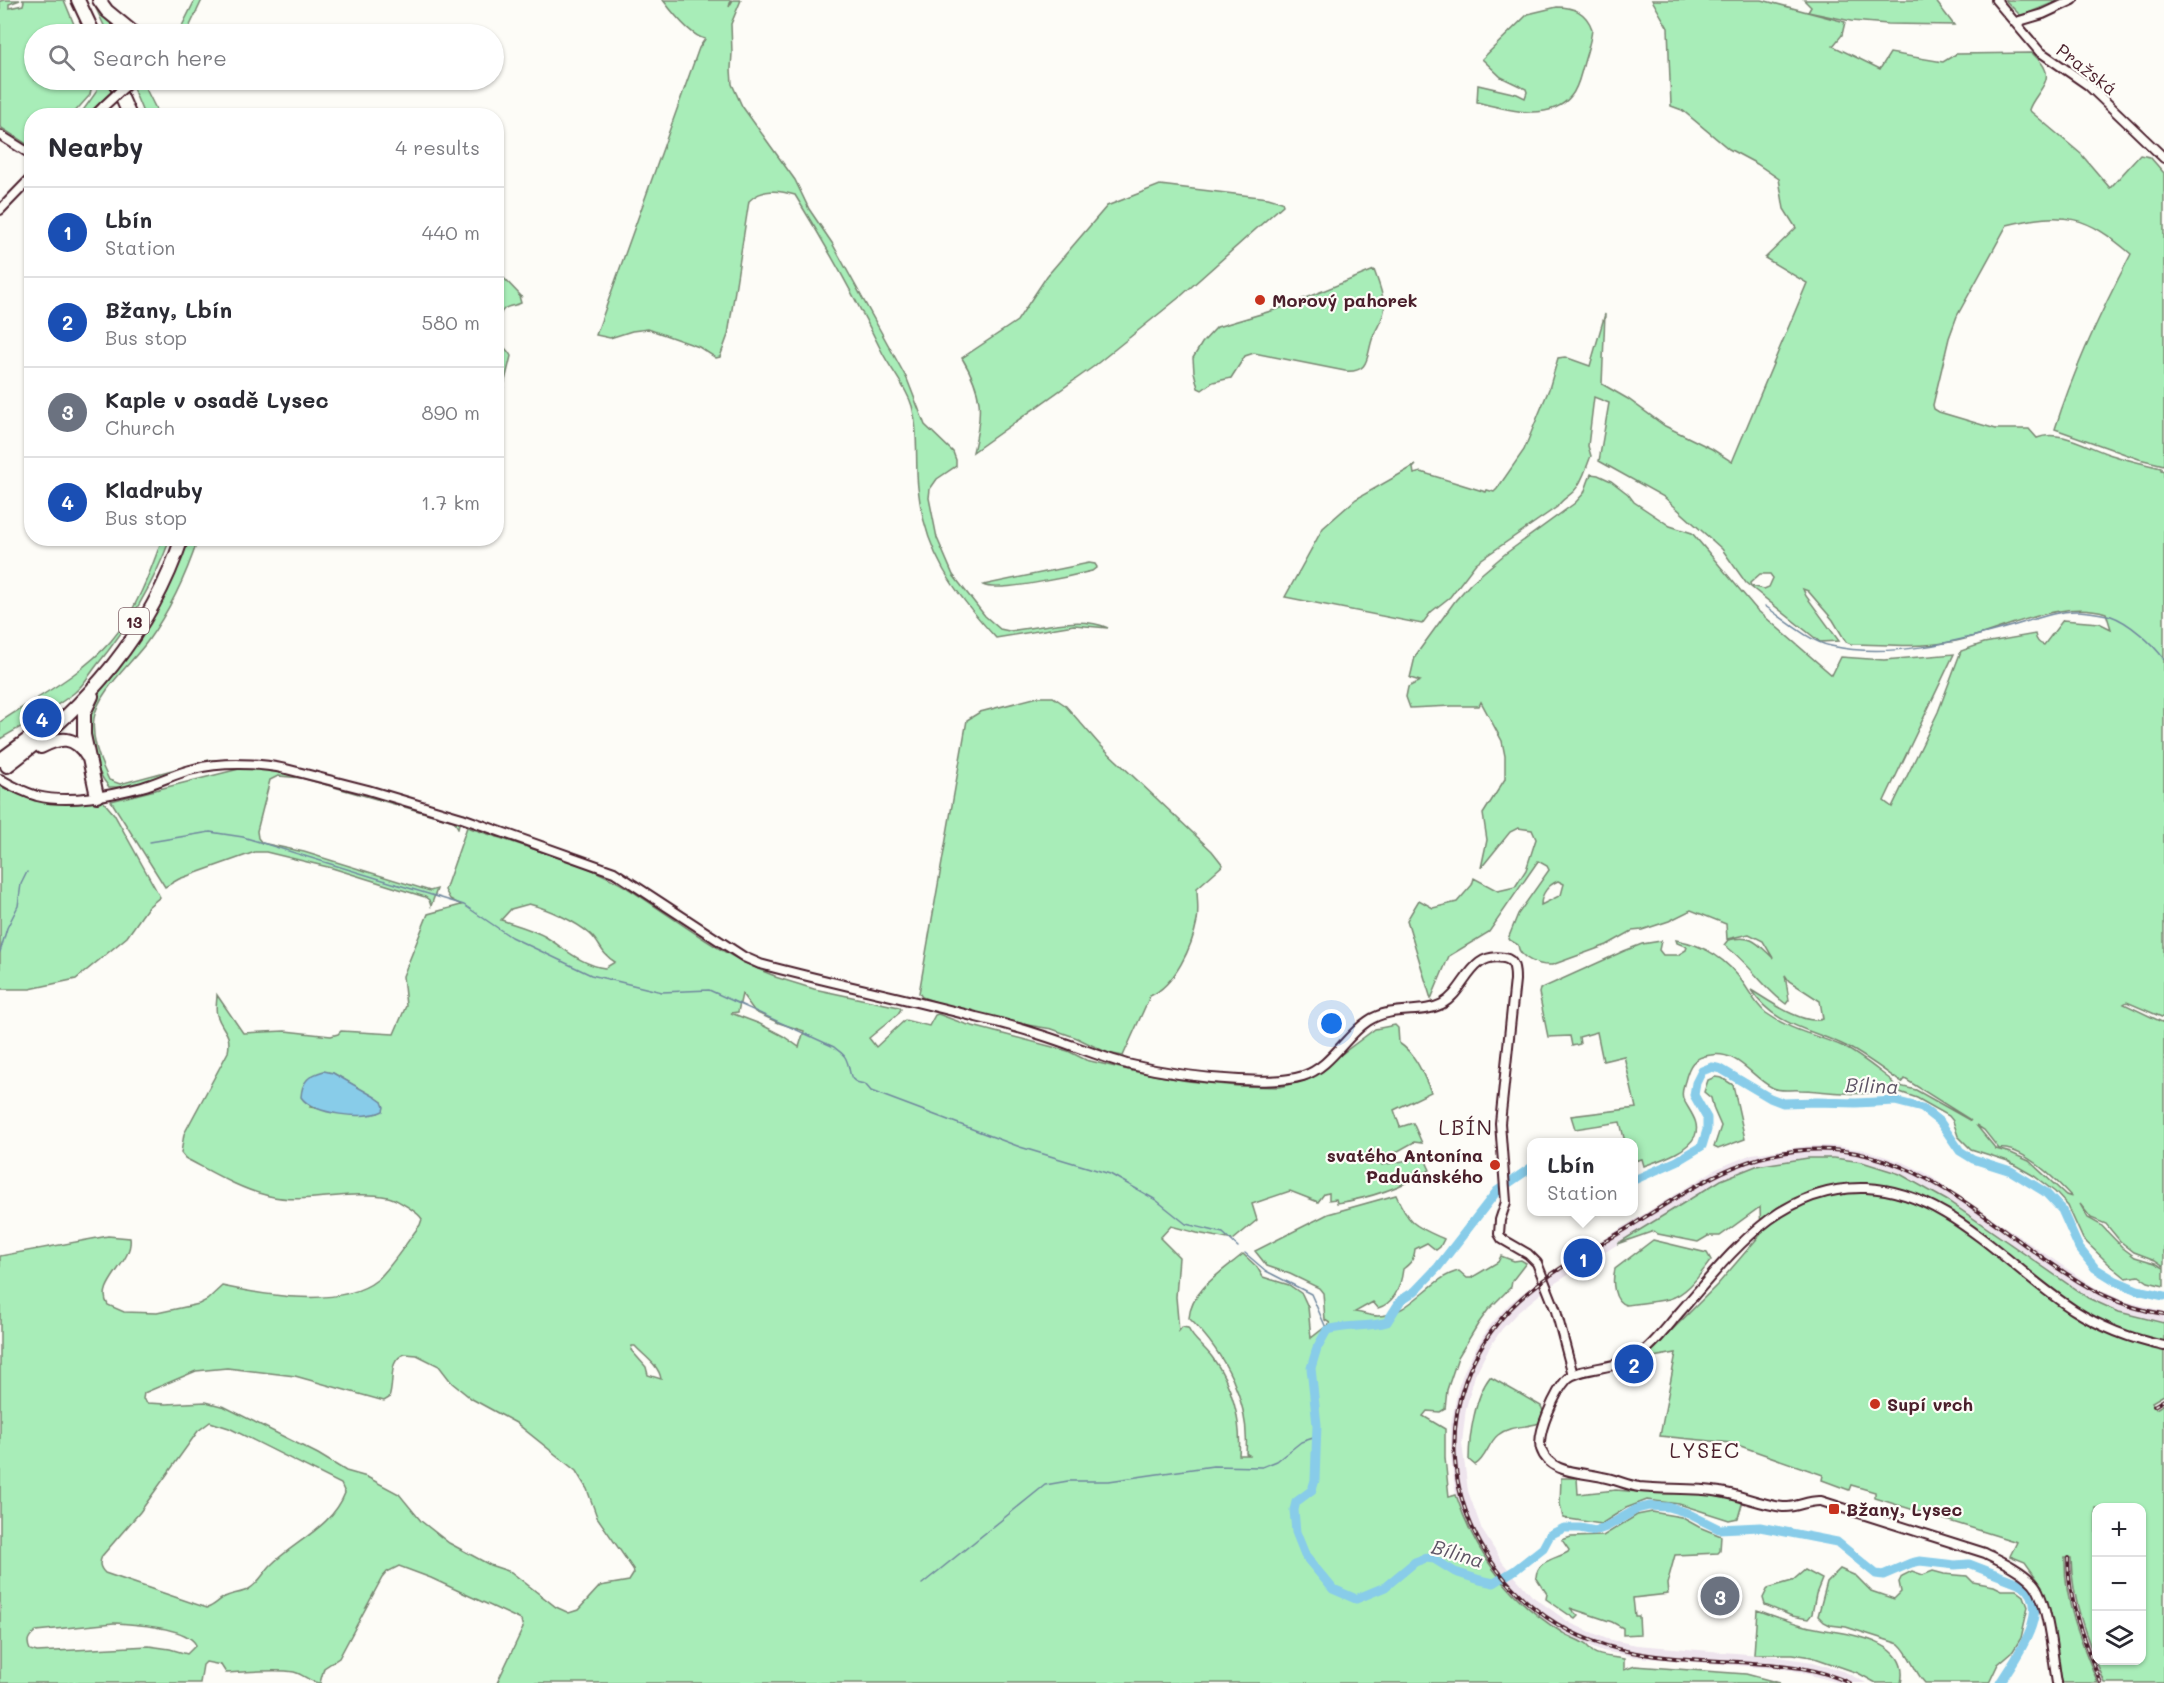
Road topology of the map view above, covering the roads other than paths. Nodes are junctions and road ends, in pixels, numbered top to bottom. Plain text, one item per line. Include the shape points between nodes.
1 (78, 0) edge
2 (87, 0) edge
3 (99, 0) edge
4 (1996, 0) edge
5 (2073, 0) edge
6 (2016, 22) junction
7 (89, 24) edge
8 (98, 24) edge
9 (123, 24) edge
10 (119, 90) edge
11 (121, 90) edge
12 (126, 90) edge
13 (102, 108) edge
14 (126, 108) edge
15 (134, 108) edge
16 (0, 135) edge
17 (24, 150) edge
18 (2164, 158) edge
19 (24, 185) edge
20 (0, 210) edge
21 (171, 546) edge
22 (179, 546) edge
23 (96, 687) junction
24 (90, 762) junction
25 (2, 765) edge
26 (0, 779) edge
27 (98, 795) junction
28 (2164, 1346) edge
29 (1573, 1375) junction
30 (2057, 1683) edge

1 - 7 highway
2 - 8 highway
3 - 9 highway
4 - 6 street, Pražská
5 - 6 street
6 - 18 street, Pražská via 2039,51 2088,86
10 - 14 highway
11 - 13 street, bridge
12 - 15 highway
16 - 17 street
19 - 20 street
21 - 25 highway, 13 via 154,587 111,656 67,707
22 - 23 highway, 13 via 161,591 137,633
23 - 24 highway via 83,722
23 - 25 highway, 13 via 40,742
24 - 25 highway via 76,744 61,739
24 - 27 highway
26 - 27 street via 23,791 53,799
27 - 29 street via 212,765 286,769 462,818 615,872 760,964 974,1016 1127,1064 1215,1079 1258,1081 1305,1075 1326,1062 1368,1021 1399,1010 1442,1004 1477,964 1487,959 1508,959 1514,965 1515,980 1500,1123 1506,1207 1498,1227 1502,1239 1537,1263 1556,1311
28 - 29 street via 2128,1337 2086,1317 1926,1202 1886,1190 1850,1188 1806,1198 1767,1220 1639,1355 1612,1367
29 - 30 street via 1564,1383 1540,1434 1541,1450 1554,1465 1636,1486 1710,1490 1786,1508 1821,1501 1984,1553 2035,1585

